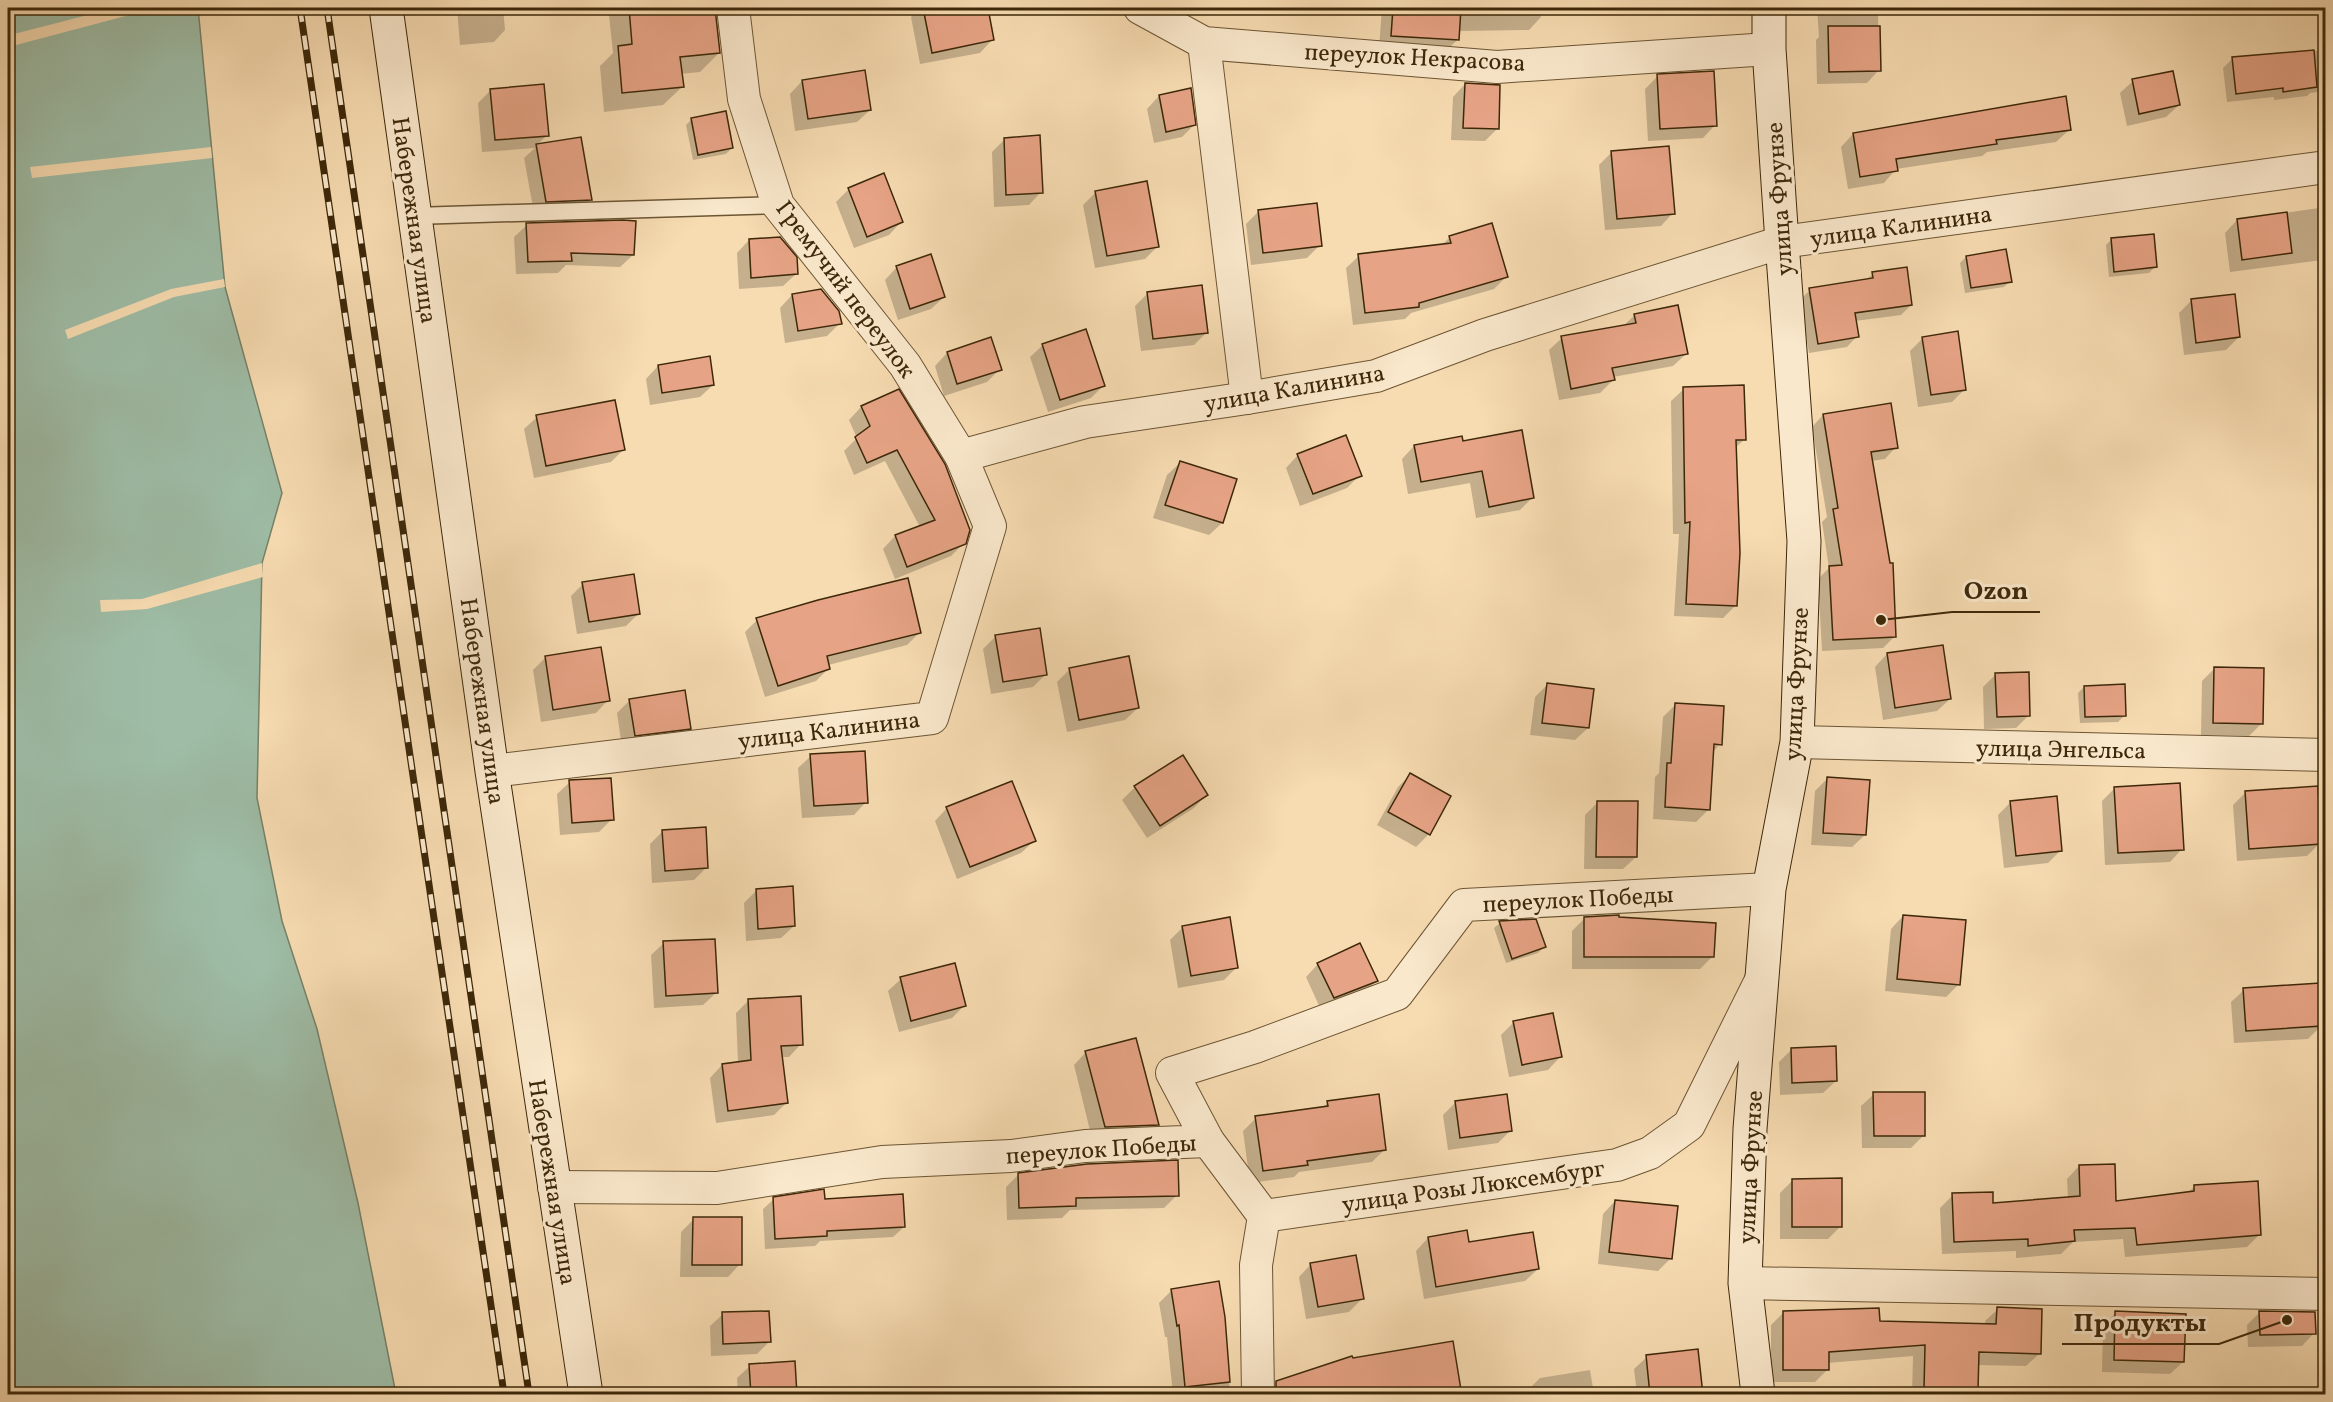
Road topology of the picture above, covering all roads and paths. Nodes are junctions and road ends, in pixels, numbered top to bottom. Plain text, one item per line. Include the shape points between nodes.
1 (386, 8) edge
2 (733, 8) edge
3 (1140, 8) edge
4 (1769, 8) edge
5 (1204, 43) junction
6 (1769, 49) junction
7 (2325, 167) edge
8 (778, 205) junction
9 (414, 216) junction
10 (1782, 242) junction
11 (1247, 398) junction
12 (961, 456) junction
13 (1797, 742) junction
14 (2325, 755) edge
15 (492, 771) junction
16 (1768, 889) junction
17 (1761, 979) junction
18 (1208, 1141) junction
19 (554, 1187) junction
20 (1264, 1216) junction
21 (1745, 1283) junction
22 (2325, 1294) edge
23 (586, 1395) edge
24 (1257, 1395) edge
25 (1758, 1395) edge

1 - 9 street, Набережная улица
2 - 8 street, Гремучий переулок via 744,99
3 - 5 street
4 - 6 street, улица Фрунзе
5 - 6 street, переулок Некрасова via 1497,67
5 - 11 street
6 - 10 street, улица Фрунзе
7 - 10 street, улица Калинина
8 - 9 lane
8 - 12 street, Гремучий переулок via 905,365
9 - 15 street, Набережная улица
10 - 11 street, улица Калинина via 1485,335 1376,376
10 - 13 street, улица Фрунзе via 1804,541
11 - 12 street, улица Калинина via 1085,422
12 - 15 street, улица Калинина via 990,526 932,718
13 - 14 street, улица Энгельса
13 - 16 street, улица Фрунзе
15 - 19 street, Набережная улица
16 - 17 street, улица Фрунзе
16 - 18 street, переулок Победы via 1464,905 1397,994 1256,1047 1172,1073
17 - 20 street, улица Розы Люксембург via 1689,1125 1650,1153 1617,1165
17 - 21 street, улица Фрунзе via 1750,1129
18 - 19 street, переулок Победы via 882,1162 717,1188
18 - 20 street
19 - 23 street, Набережная улица
20 - 24 street via 1256,1265
21 - 22 street
21 - 25 street, улица Фрунзе

